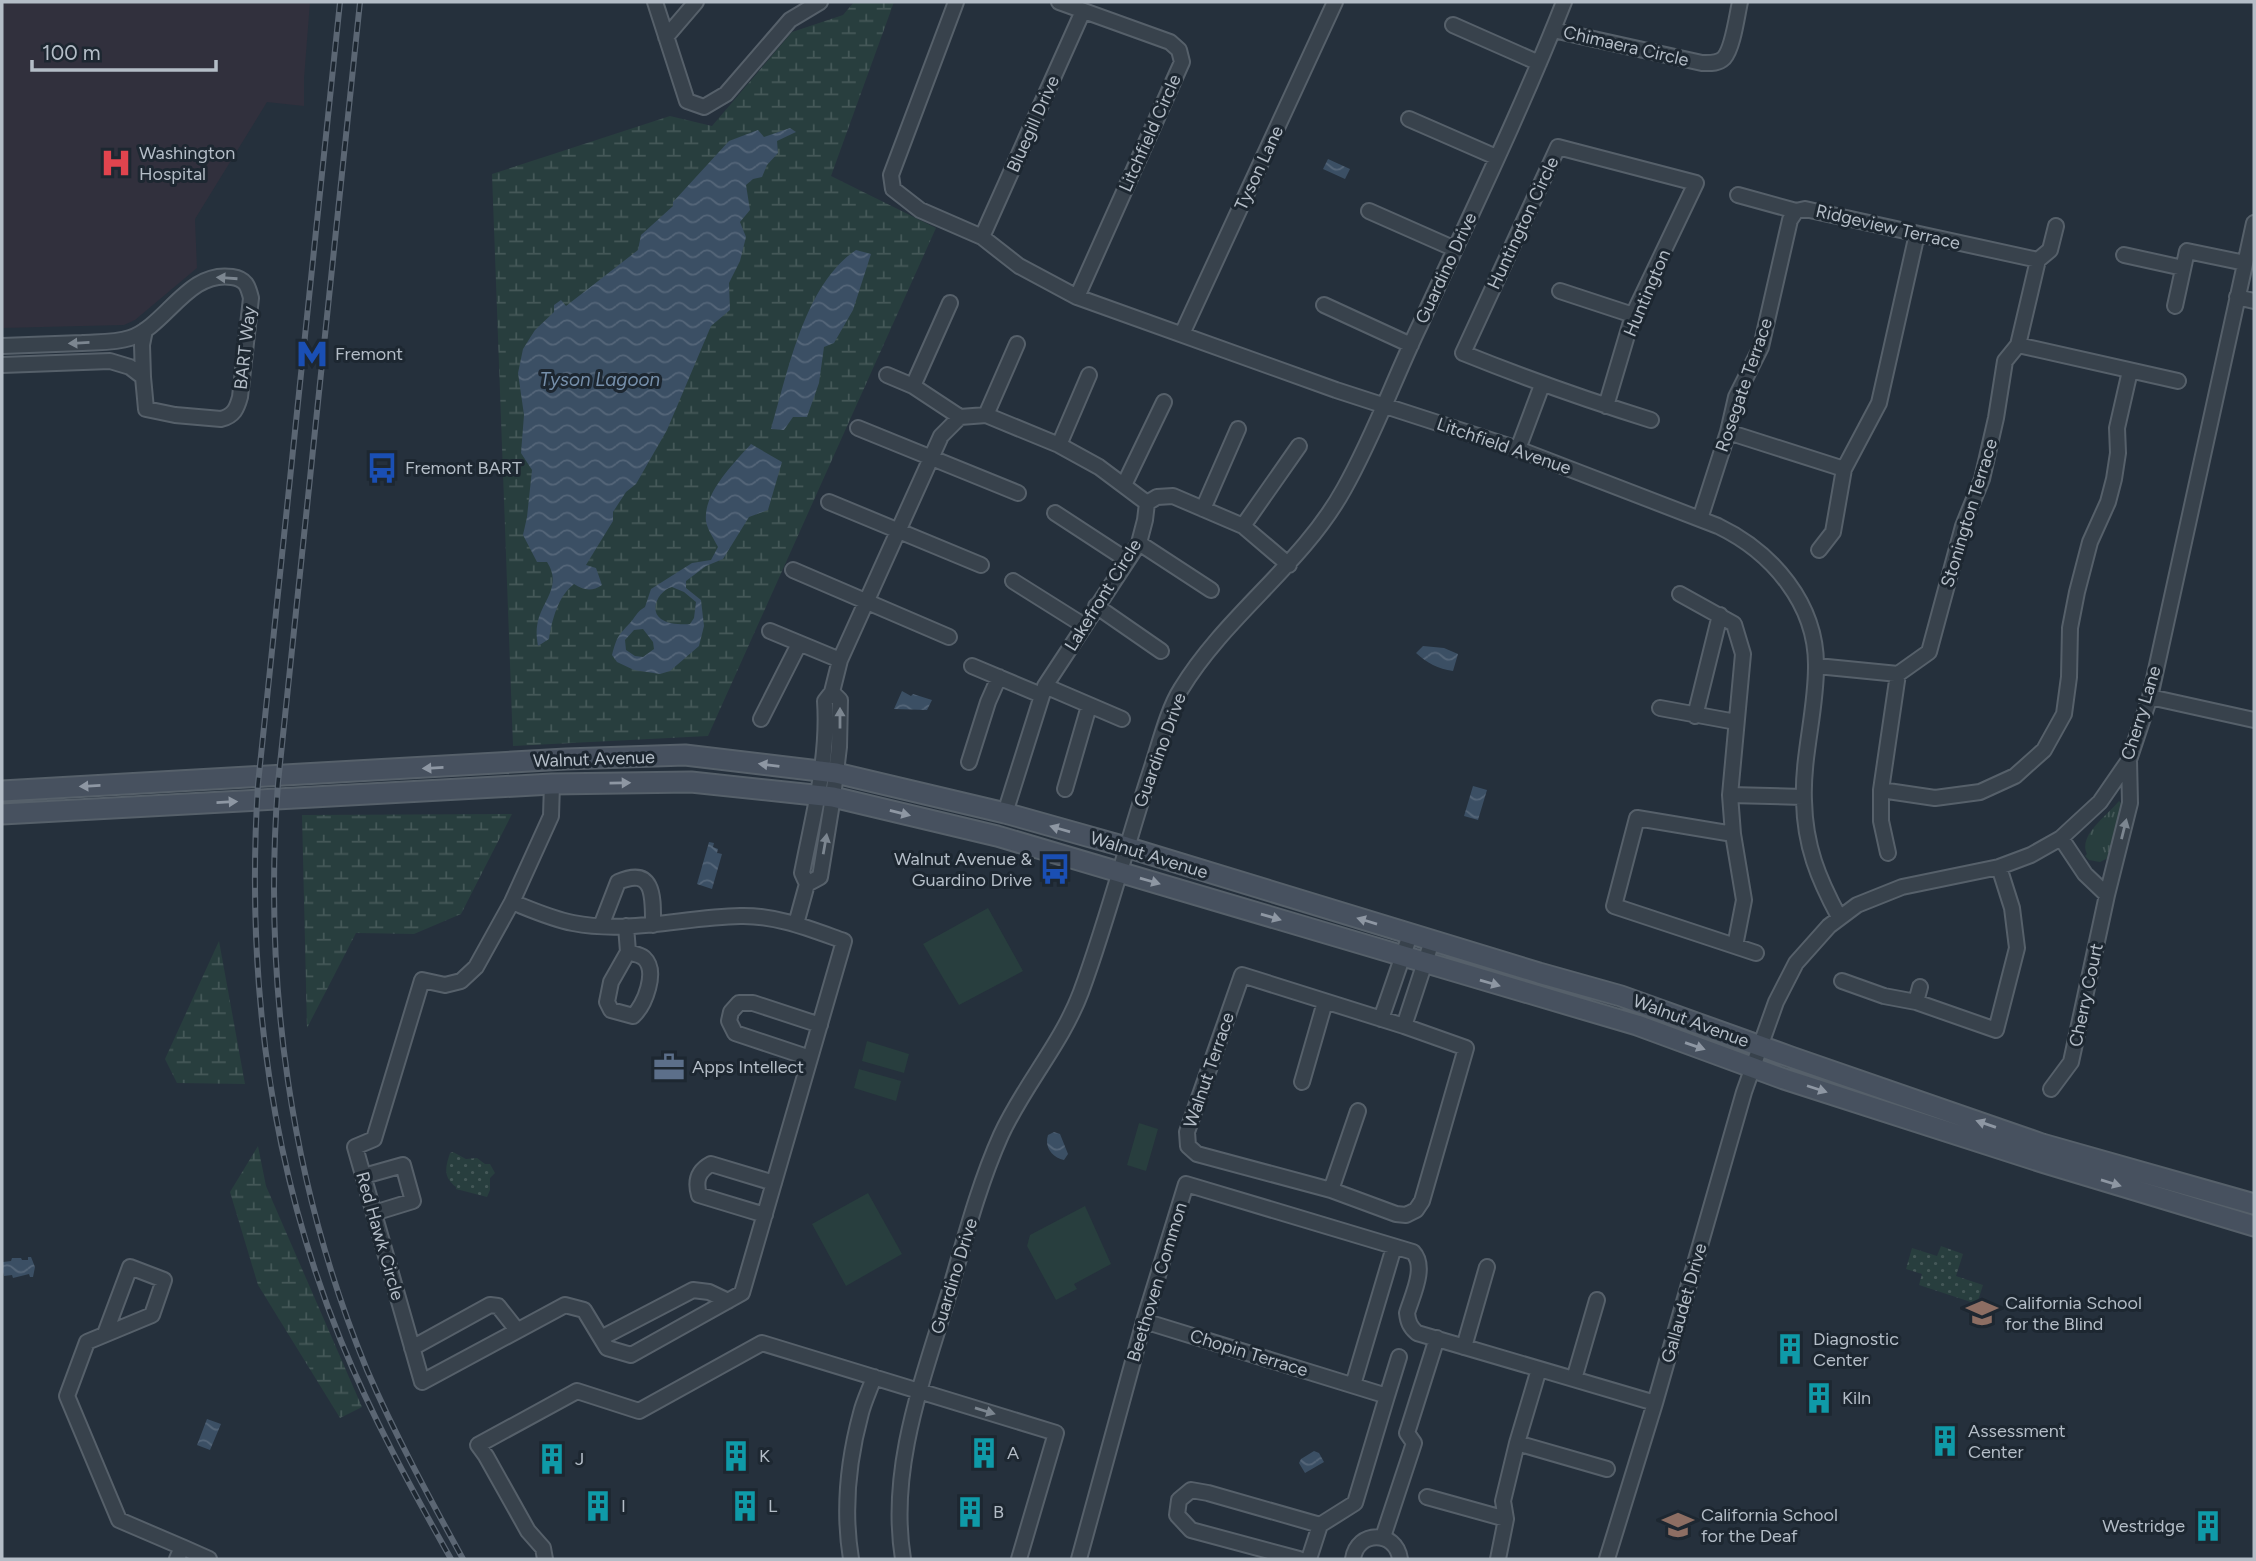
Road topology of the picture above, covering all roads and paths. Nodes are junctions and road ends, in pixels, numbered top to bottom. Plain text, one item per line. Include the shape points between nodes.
1 (654, 2) edge
2 (696, 2) edge
3 (820, 2) edge
4 (956, 2) edge
5 (1059, 2) edge
6 (1335, 2) edge
7 (1564, 2) edge
8 (1740, 2) edge
9 (1083, 11) junction
10 (1453, 25) dead end
11 (1553, 30) junction
12 (666, 37) junction
13 (1539, 64) junction
14 (1409, 119) dead end
15 (1496, 157) junction
16 (1696, 183) joint
17 (1738, 195) dead end
18 (1369, 211) dead end
19 (1796, 211) junction
20 (2254, 223) edge
21 (2056, 226) dead end
22 (1917, 234) junction
23 (982, 237) junction
24 (1455, 249) junction
25 (2124, 255) dead end
26 (2038, 260) junction
27 (2245, 263) junction
28 (2183, 268) junction
29 (1560, 291) dead end
30 (1077, 297) junction
31 (2237, 297) junction
32 (2254, 302) edge
33 (950, 303) dead end
34 (1324, 305) dead end
35 (2175, 306) dead end
36 (1633, 315) junction
37 (145, 330) junction
38 (1182, 334) junction
39 (1017, 344) dead end
40 (1410, 345) junction
41 (2018, 345) junction
42 (2, 346) edge
43 (2, 365) edge
44 (2130, 370) junction
45 (1089, 375) dead end
46 (887, 376) dead end
47 (143, 377) junction
48 (2178, 381) dead end
49 (1542, 385) junction
50 (913, 386) junction
51 (1164, 402) dead end
52 (1386, 405) junction
53 (1606, 406) junction
54 (986, 415) junction
55 (960, 417) junction
56 (1651, 420) dead end
57 (858, 428) dead end
58 (1238, 429) dead end
59 (1728, 432) junction
60 (1059, 445) junction
61 (1298, 446) dead end
62 (1518, 449) junction
63 (932, 459) junction
64 (1844, 469) junction
65 (1124, 485) junction
66 (1018, 493) dead end
67 (828, 502) dead end
68 (1147, 503) junction
69 (1203, 509) junction
70 (1055, 513) dead end
71 (1700, 519) junction
72 (1243, 526) junction
73 (900, 531) junction
74 (1139, 543) junction
75 (1819, 550) dead end
76 (1127, 560) junction
77 (981, 565) dead end
78 (1289, 565) junction
79 (793, 570) dead end
80 (1013, 581) dead end
81 (1211, 590) dead end
82 (1680, 594) dead end
83 (867, 602) junction
84 (1096, 606) junction
85 (1720, 615) junction
86 (1083, 625) junction
87 (771, 631) dead end
88 (949, 637) dead end
89 (799, 644) junction
90 (1161, 651) dead end
91 (840, 660) junction
92 (972, 666) dead end
93 (1816, 666) junction
94 (1898, 674) junction
95 (999, 677) junction
96 (1043, 690) junction
97 (2150, 697) junction
98 (1089, 706) junction
99 (1660, 708) dead end
100 (1695, 716) junction
101 (761, 719) dead end
102 (1122, 719) dead end
103 (2254, 720) edge
104 (1736, 722) junction
105 (2129, 760) junction
106 (969, 762) dead end
107 (829, 772) junction
108 (552, 783) junction
109 (1065, 789) dead end
110 (1881, 790) junction
111 (2, 791) edge
112 (1730, 795) junction
113 (826, 796) junction
114 (1803, 797) junction
115 (1005, 813) junction
116 (2, 814) edge
117 (1733, 834) junction
118 (2061, 838) junction
119 (1126, 847) junction
120 (1888, 853) dead end
121 (1999, 867) junction
122 (1118, 872) junction
123 (2107, 895) junction
124 (512, 902) junction
125 (1839, 918) junction
126 (796, 924) junction
127 (653, 925) junction
128 (601, 926) junction
129 (626, 926) junction
130 (1410, 935) junction
131 (1432, 941) junction
132 (1735, 946) junction
133 (628, 952) dead end
134 (1756, 953) dead end
135 (1403, 956) junction
136 (1424, 963) junction
137 (1842, 981) dead end
138 (1920, 987) dead end
139 (1325, 1002) junction
140 (1916, 1002) junction
141 (1381, 1018) junction
142 (820, 1025) junction
143 (1404, 1026) junction
144 (1760, 1046) junction
145 (810, 1058) junction
146 (1753, 1067) junction
147 (1302, 1082) dead end
148 (2051, 1089) dead end
149 (1358, 1111) dead end
150 (363, 1176) junction
151 (774, 1183) junction
152 (1331, 1190) junction
153 (2254, 1204) edge
154 (374, 1213) junction
155 (765, 1215) junction
156 (2254, 1226) edge
157 (1394, 1247) junction
158 (1487, 1268) dead end
159 (1597, 1300) dead end
160 (728, 1301) junction
161 (1144, 1321) junction
162 (517, 1330) junction
163 (105, 1334) junction
164 (601, 1338) junction
165 (1437, 1338) junction
166 (1464, 1346) junction
167 (412, 1348) junction
168 (1399, 1357) dead end
169 (1539, 1369) junction
170 (874, 1377) junction
171 (1574, 1379) junction
172 (1353, 1385) junction
173 (919, 1392) junction
174 (1387, 1396) junction
175 (1655, 1403) junction
176 (1517, 1443) junction
177 (1607, 1469) dead end
178 (1427, 1497) dead end
179 (1506, 1518) junction
180 (1320, 1525) junction
181 (1383, 1537) junction
182 (179, 1553) edge
183 (209, 1559) edge
184 (545, 1559) edge
185 (851, 1559) edge
186 (903, 1559) edge
187 (1019, 1559) edge
188 (1079, 1559) edge
189 (1299, 1559) edge
190 (1309, 1559) edge
191 (1353, 1559) edge
192 (1400, 1559) edge
193 (1498, 1559) edge
194 (1607, 1559) edge

1 - 12 street
2 - 12 street
3 - 12 street via 790,20 726,94 704,107 687,101
4 - 23 street, Litchfield Avenue via 891,175 893,189 920,210
5 - 9 street, Litchfield Circle
6 - 38 street, Tyson Lane
7 - 11 street, Guardino Drive
8 - 11 street, Chimaera Circle via 1730,46 1724,58 1714,63
9 - 23 street, Bluegill Drive
9 - 30 street, Litchfield Circle via 1170,42 1179,50 1182,62
10 - 13 street
11 - 13 street, Guardino Drive
13 - 15 street, Guardino Drive
14 - 15 street
15 - 24 street, Guardino Drive
16 - 36 street, Huntington
16 - 49 street, Huntington Circle via 1558,147 1463,353
17 - 19 street, Ridgeview Terrace
18 - 24 street
19 - 22 street, Ridgeview Terrace via 1805,209
19 - 59 street, Rosegate Terrace via 1790,220 1761,347 1736,397
20 - 27 street, Cherry Lane
21 - 26 street, Stonington Terrace via 2050,250
22 - 26 street, Ridgeview Terrace
22 - 64 street via 1879,403
23 - 30 street, Litchfield Avenue via 1019,267
24 - 40 street, Guardino Drive
25 - 28 street
26 - 41 street, Stonington Terrace
27 - 28 street via 2187,251
27 - 31 street, Cherry Lane
28 - 35 street
29 - 36 street
30 - 38 street, Litchfield Avenue
31 - 32 street
31 - 97 street, Cherry Lane
33 - 50 street
34 - 40 street
36 - 53 street, Huntington
37 -> 42 street, BART Way via 110,342
37 - 47 street, BART Way
47 -> 37 street, BART Way via 146,409 229,418 240,397 249,287 235,277 210,278
38 - 52 street, Litchfield Avenue
39 - 54 street
40 - 52 street, Guardino Drive
41 - 44 street
41 - 94 street, Stonington Terrace via 2005,361 1982,479 1963,526 1929,652
43 - 47 street via 110,361
44 - 48 street
44 - 110 street via 2117,428 2114,479 2090,542 2070,628 2064,714 2044,750 2015,776 1980,792 1935,798
45 - 60 street
46 - 50 street
49 - 53 street
49 - 62 street
50 - 55 street
51 - 65 street
52 - 62 street, Litchfield Avenue
52 - 78 street, Guardino Drive via 1337,502
53 - 56 street
54 - 55 street
54 - 60 street
55 - 63 street via 941,436
57 - 63 street
58 - 69 street
59 - 64 street
59 - 71 street, Rosegate Terrace
60 - 65 street
61 - 72 street
62 - 71 street, Litchfield Avenue
63 - 66 street
63 - 73 street
64 - 75 street via 1833,531
65 - 68 street
67 - 73 street
68 - 69 street via 1173,496
68 - 74 street, Lakefront Circle
69 - 72 street
70 - 76 street
71 - 93 street, Litchfield Avenue via 1733,533 1786,578 1812,635
72 - 78 street
73 - 77 street
73 - 83 street
74 - 76 street, Lakefront Circle
74 - 81 street
76 - 84 street, Lakefront Circle
78 - 119 street, Guardino Drive via 1210,649 1179,692
79 - 83 street
80 - 86 street
82 - 85 street
83 - 88 street
83 - 91 street
84 - 86 street, Lakefront Circle
84 - 90 street
85 - 100 street
85 - 104 street via 1734,624 1743,654
86 - 96 street, Lakefront Circle
87 - 89 street
89 - 91 street
89 - 101 street
91 - 107 street via 832,691 840,700 841,717
92 - 95 street
93 - 94 street
93 - 114 street, Litchfield Avenue
94 - 110 street
95 - 96 street
95 - 106 street
96 - 98 street
96 - 115 street, Lakefront Circle
97 - 103 street
97 - 105 street, Cherry Lane
98 - 102 street
98 - 109 street
99 - 100 street
100 - 104 street
104 - 112 street
105 - 118 street, Cherry Lane via 2100,802
123 -> 105 street, Cherry Court via 2130,803
107 -> 111 main road, Walnut Avenue via 685,755
107 - 113 street
107 - 115 main road, Walnut Avenue
108 -> 113 main road, Walnut Avenue via 691,782
116 -> 108 main road, Walnut Avenue
108 - 124 street via 551,816
110 - 120 street
112 - 114 street
112 - 117 street
113 -> 122 main road, Walnut Avenue via 997,836
113 - 126 street via 802,873 807,884
114 - 125 street, Litchfield Avenue via 1815,870
119 -> 115 main road, Walnut Avenue
117 - 132 street via 1744,900
117 - 132 street via 1637,818 1614,906
118 - 121 street, Cherry Lane
118 - 123 street via 2085,874
119 - 122 street, Guardino Drive
130 -> 119 main road, Walnut Avenue
121 - 125 street, Cherry Lane via 1902,887 1857,905
121 - 140 street via 2012,908 2017,948 1996,1030
122 -> 135 main road, Walnut Avenue
122 - 173 street, Guardino Drive via 1080,997 1003,1131 986,1173
123 - 148 street, Cherry Court via 2071,1062
124 - 128 street via 573,923
124 - 150 street, Red Hawk Circle via 476,967 461,981 445,985 422,981 374,1139 355,1147
125 - 144 street, Cherry Lane via 1796,962
126 - 127 street via 740,916
126 - 142 street via 844,941
127 - 128 street via 653,894 639,877 618,882
127 - 129 street
128 - 129 street
129 - 133 street
130 - 131 main road, Walnut Avenue
130 - 135 street
131 - 136 street
131 - 144 main road, Walnut Avenue via 1620,996
132 - 134 street
135 - 136 main road, Walnut Avenue
135 - 141 street
136 - 143 street
136 -> 146 main road, Walnut Avenue via 1637,1025
137 - 140 street
138 - 140 street
139 - 141 street, Walnut Terrace
139 - 147 street
139 - 152 street, Walnut Terrace via 1242,975 1186,1139 1197,1153
141 - 143 street, Walnut Terrace
142 - 145 street
142 - 145 street via 753,1003 738,1003 731,1012 729,1021 735,1033
143 - 152 street, Walnut Terrace via 1466,1048 1422,1201 1406,1215 1396,1214
144 - 146 street, Gallaudet Drive
153 -> 144 main road, Walnut Avenue via 2042,1144
145 - 151 street
146 -> 156 main road, Walnut Avenue
146 - 175 street, Gallaudet Drive
149 - 152 street
150 - 154 street, Red Hawk Circle
150 - 154 street via 403,1165 414,1201
151 - 155 street
151 - 155 street via 711,1164 698,1175 699,1195
154 - 167 street, Red Hawk Circle
155 - 160 street via 742,1293
157 - 161 street, Beethoven Common via 1186,1184
157 - 165 street via 1413,1252 1420,1267 1408,1320 1417,1333
157 - 172 street
158 - 166 street
159 - 171 street
160 - 164 street via 693,1290
160 - 164 street via 631,1355 607,1349
161 - 172 street, Chopin Terrace
161 - 188 street, Beethoven Common
162 - 164 street via 565,1304 584,1310
162 - 167 street via 498,1306 490,1305
162 - 167 street, Red Hawk Circle via 422,1382
163 - 163 street via 152,1315 164,1280 130,1267
163 - 182 street via 87,1342 66,1396 120,1520
165 - 166 street
165 - 181 street via 1407,1433 1413,1443
166 - 169 street
168 - 174 street
169 - 171 street
169 - 176 street
170 - 173 street
170 - 184 street via 762,1343 639,1411 577,1391 478,1445 528,1531 543,1548
170 - 185 street via 861,1412 847,1487 846,1533
171 - 175 street
172 - 174 street
173 - 186 street, Guardino Drive via 902,1463 899,1534
173 -> 187 street via 1056,1433
174 - 180 street via 1355,1503
175 - 194 street, Gallaudet Drive
176 - 177 street
176 - 179 street via 1503,1501
178 - 179 street
179 - 193 street
180 - 189 street via 1209,1493 1191,1490 1179,1500 1177,1515 1191,1530
180 - 190 street
181 - 191 street via 1362,1541
181 - 192 street via 1396,1547
182 - 183 street

